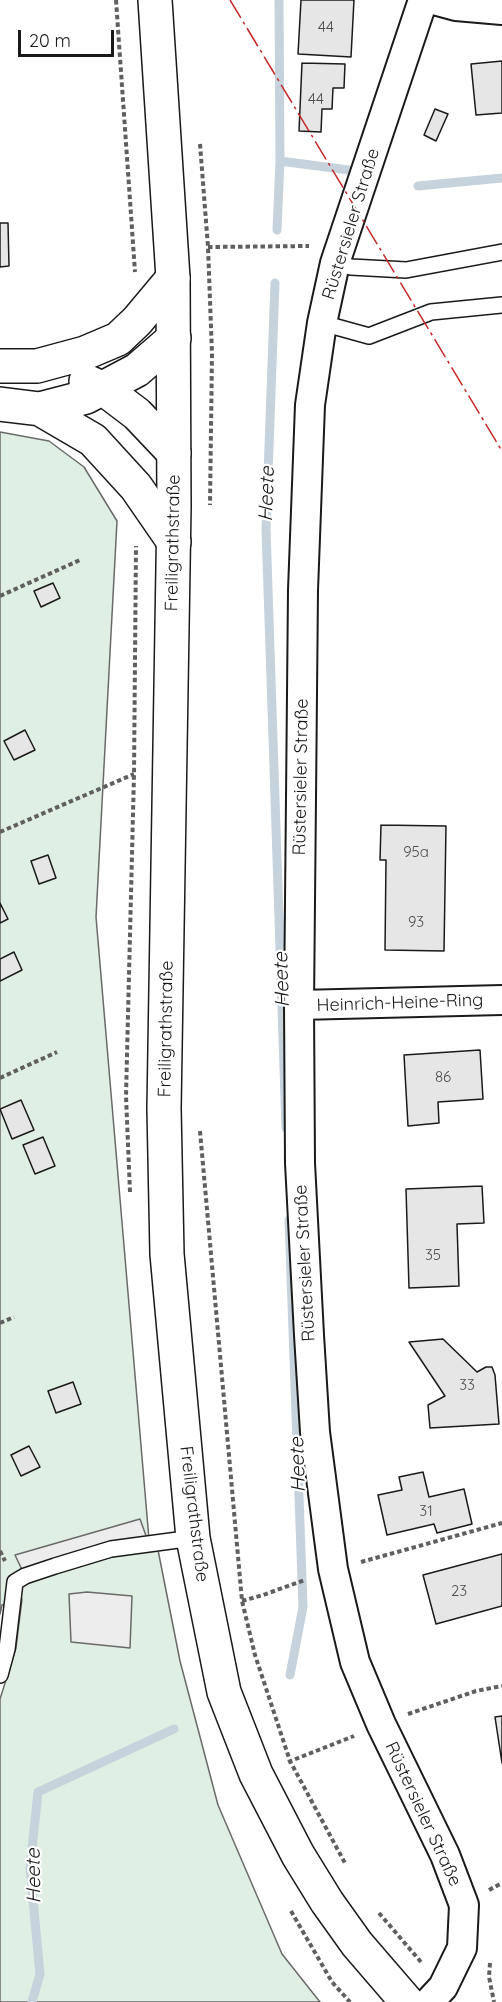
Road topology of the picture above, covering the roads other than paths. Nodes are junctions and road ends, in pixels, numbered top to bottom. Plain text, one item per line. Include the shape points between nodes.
1 (155, 0) edge
2 (423, 0) edge
3 (434, 0) edge
4 (502, 10) edge
5 (502, 252) edge
6 (338, 255) junction
7 (173, 278) junction
8 (502, 305) edge
9 (322, 323) junction
10 (174, 338) junction
11 (0, 366) edge
12 (37, 366) junction
13 (104, 389) junction
14 (0, 404) edge
15 (40, 409) junction
16 (174, 453) junction
17 (174, 542) junction
18 (502, 1000) edge
19 (299, 1005) junction
20 (193, 1538) junction
21 (0, 1675) edge
22 (436, 1995) edge
23 (407, 2002) edge

1 - 7 main road, Freiligrathstraße
2 - 6 street, Rüstersieler Straße
3 - 4 street
5 - 6 lane via 406,270 351,267
6 - 9 street, Rüstersieler Straße
7 - 10 main road, Freiligrathstraße
7 - 12 main road via 118,339
8 - 9 lane via 431,312 369,336
9 - 19 street, Rüstersieler Straße via 310,405 303,590
10 - 13 main road via 137,370
10 - 16 main road, Freiligrathstraße
11 - 12 main road
12 - 13 main road via 73,375
13 - 15 main road
13 - 16 main road via 137,414
14 - 15 main road
15 - 17 main road via 93,440 136,487
16 - 17 main road, Freiligrathstraße
17 - 20 main road, Freiligrathstraße via 164,1108 167,1254
18 - 19 street, Heinrich-Heine-Ring
19 - 22 street, Rüstersieler Straße via 300,1162 309,1335 315,1432 333,1569 355,1662 381,1725 445,1855 464,1905 462,1948
20 - 21 lane via 111,1549 15,1582
20 - 23 main road, Freiligrathstraße via 224,1692 256,1774 327,1902

